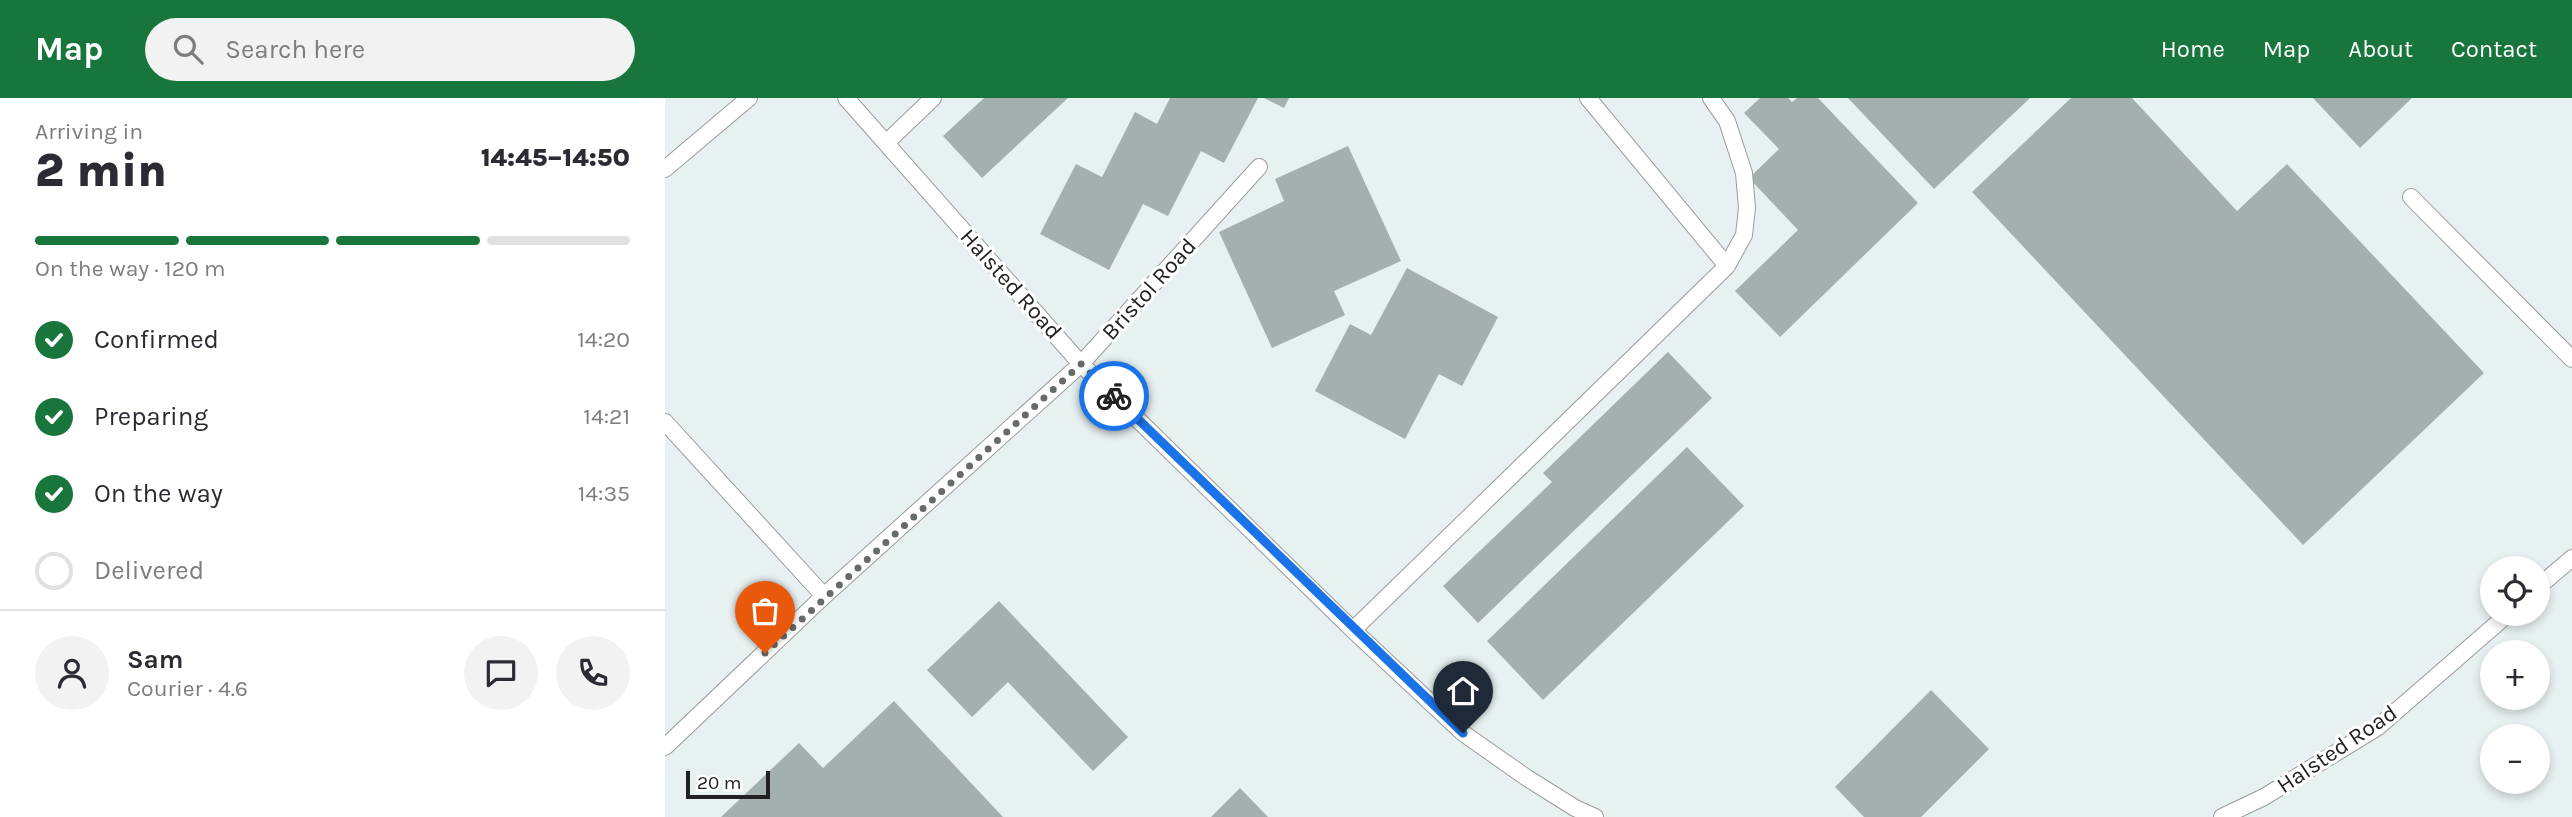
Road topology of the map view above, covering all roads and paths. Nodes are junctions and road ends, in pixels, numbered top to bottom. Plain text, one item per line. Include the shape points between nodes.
1 (749, 98) edge
2 (846, 98) edge
3 (933, 98) edge
4 (1588, 98) edge
5 (1711, 98) edge
6 (886, 144) junction
7 (1259, 167) dead end
8 (665, 169) edge
9 (2411, 197) dead end
10 (1727, 266) junction
11 (2572, 359) edge
12 (1081, 364) junction
13 (665, 422) edge
14 (2569, 567) edge
15 (2550, 579) edge
16 (824, 596) junction
17 (2494, 626) edge
18 (1353, 629) junction
19 (665, 747) edge
20 (1595, 817) edge
21 (2222, 817) edge

1 - 8 lane
2 - 6 lane, Halsted Road
3 - 6 lane
4 - 10 lane
5 - 10 lane via 1727,121 1744,173 1744,235
6 - 12 lane, Halsted Road
7 - 12 lane, Bristol Road
9 - 11 lane
10 - 18 lane
12 - 16 lane, Bristol Road
12 - 18 lane, Halsted Road
13 - 16 lane
14 - 15 lane
16 - 19 lane, Bristol Road
17 - 21 lane, Halsted Road via 2378,727 2265,797
18 - 20 lane, Halsted Road via 1463,733 1527,778

